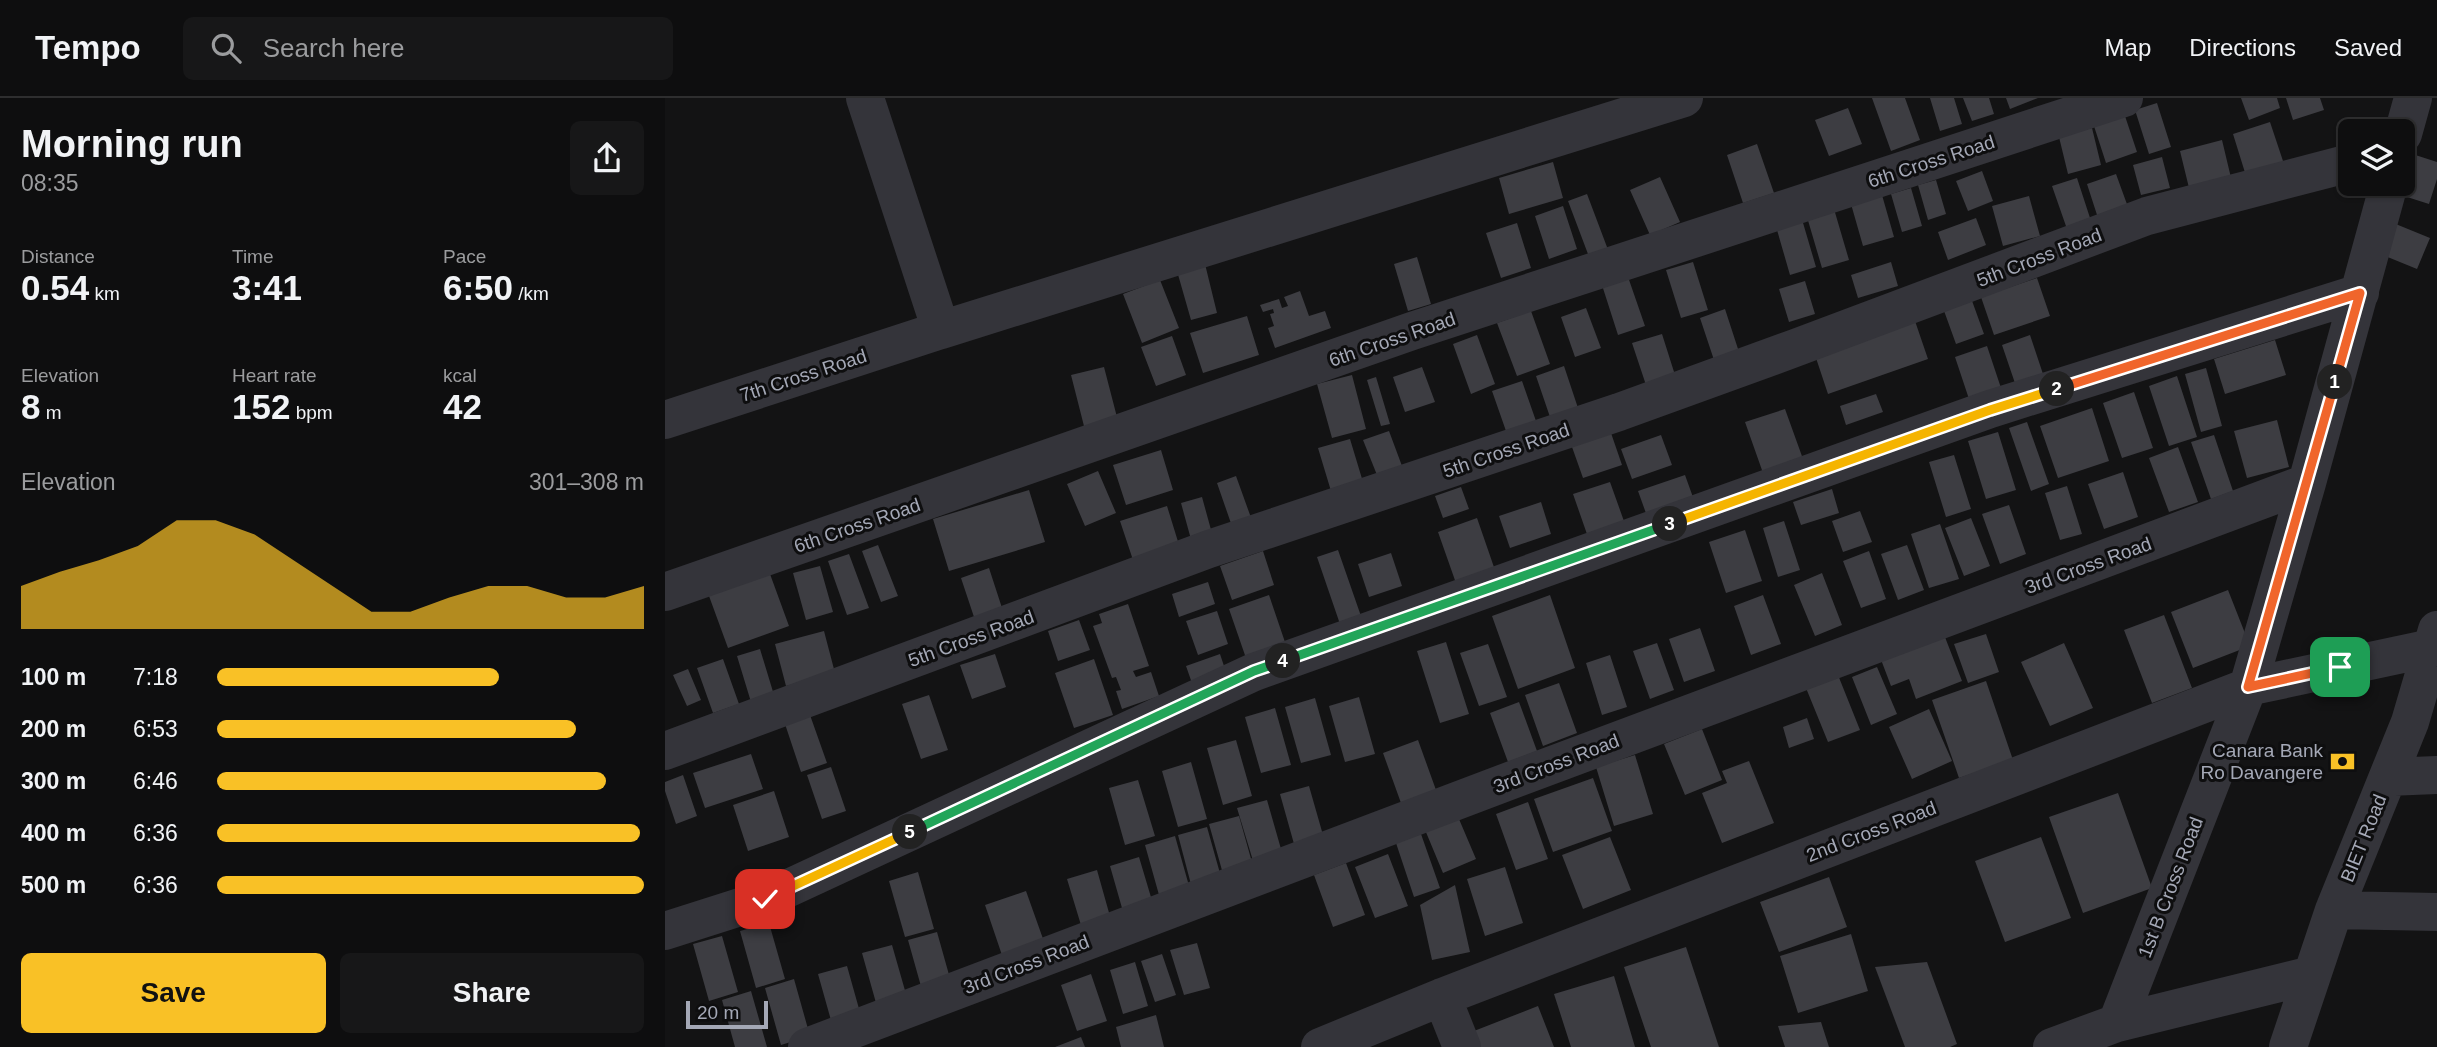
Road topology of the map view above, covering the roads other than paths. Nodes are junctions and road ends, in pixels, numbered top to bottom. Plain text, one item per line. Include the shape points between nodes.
1 (865, 98) edge
2 (1684, 98) edge
3 (2124, 98) edge
4 (2413, 98) edge
5 (2407, 119) edge
6 (2338, 166) edge
7 (2386, 196) edge
8 (2360, 293) junction
9 (941, 330) junction
10 (665, 420) edge
11 (2307, 483) junction
12 (665, 592) edge
13 (2434, 639) edge
14 (2248, 687) junction
15 (665, 751) edge
16 (2437, 775) edge
17 (2388, 777) junction
18 (2334, 910) junction
19 (2437, 912) edge
20 (665, 931) edge
21 (2312, 975) junction
22 (1442, 997) junction
23 (2117, 1023) junction
24 (807, 1047) edge
25 (1320, 1047) edge
26 (1462, 1047) edge
27 (2052, 1047) edge
28 (2288, 1047) edge

1 - 9 street
2 - 9 street, 7th Cross Road
3 - 12 street, 6th Cross Road via 1412,331
4 - 5 street
6 - 15 street, 5th Cross Road via 2147,216 1733,371 1209,550
7 - 8 street, 1st B Cross Road
8 - 11 street, 1st B Cross Road
8 - 20 street via 1990,410 1254,671 765,899
9 - 10 street, 7th Cross Road
11 - 14 street, 1st B Cross Road
11 - 24 street, 3rd Cross Road
13 - 14 street, 2nd Cross Road
13 - 17 street, BIET Road
14 - 22 street, 2nd Cross Road
14 - 23 street, 1st B Cross Road
16 - 17 street
17 - 18 street, BIET Road
18 - 19 street
18 - 21 street, BIET Road
21 - 23 street
21 - 28 street, BIET Road
22 - 25 street, 2nd Cross Road
22 - 26 street
23 - 27 street

